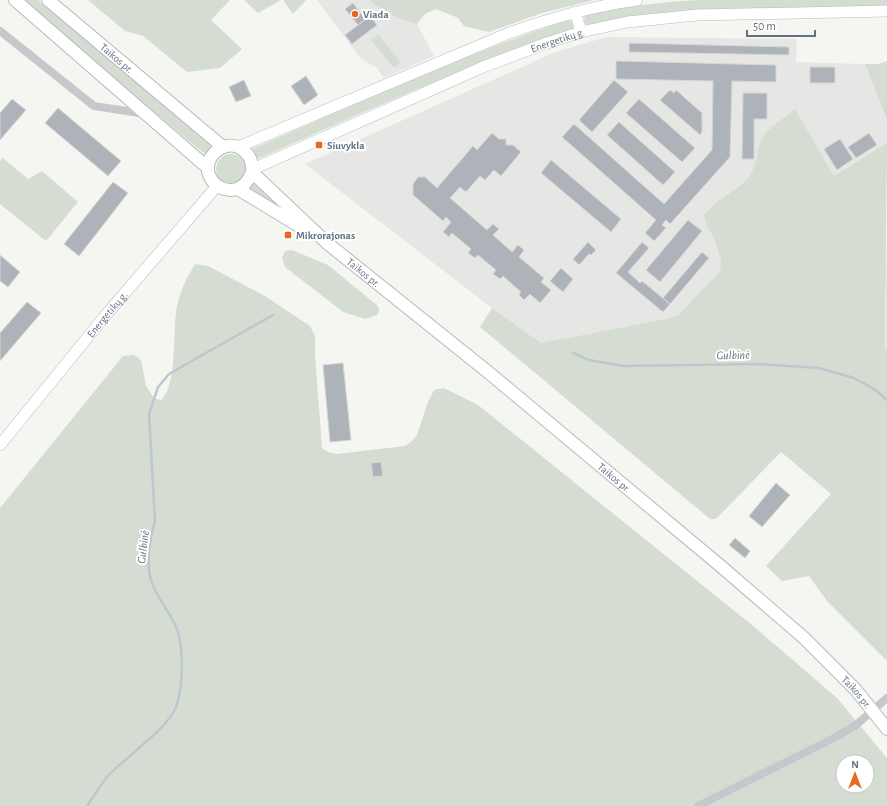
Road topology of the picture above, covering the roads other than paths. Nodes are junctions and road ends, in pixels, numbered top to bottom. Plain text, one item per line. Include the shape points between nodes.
1 (15, 0) edge
2 (48, 0) edge
3 (637, 0) edge
4 (887, 11) edge
5 (575, 12) junction
6 (0, 31) edge
7 (581, 32) junction
8 (146, 114) junction
9 (223, 147) junction
10 (238, 147) junction
11 (208, 168) junction
12 (253, 171) junction
13 (217, 186) junction
14 (238, 189) junction
15 (328, 243) junction
16 (0, 445) edge
17 (887, 698) edge
18 (874, 710) junction
19 (887, 729) edge
20 (698, 806) edge

1 - 8 main road, Taikos pr.
2 - 9 main road, Taikos pr.
3 - 5 main road, Energetikų g.
4 - 7 main road, Energetikų g. via 697,15 627,22
5 - 7 main road
5 - 10 main road, Energetikų g. via 509,33
6 - 8 street via 94,106
7 - 12 main road, Energetikų g. via 483,67
8 - 11 main road, Taikos pr.
9 - 10 main road
9 - 11 main road via 212,155
10 - 12 main road, Taikos pr. via 249,156
11 - 13 main road, Taikos pr. via 212,181
12 - 14 main road via 250,180
12 - 15 main road, Taikos pr.
13 - 14 main road, Taikos pr. via 223,189
13 - 16 main road, Energetikų g. via 105,316
14 - 15 main road, Taikos pr.
15 - 18 main road, Taikos pr. via 488,372 717,563 820,654
17 - 18 street
18 - 19 main road, Taikos pr.
18 - 20 street via 836,737

